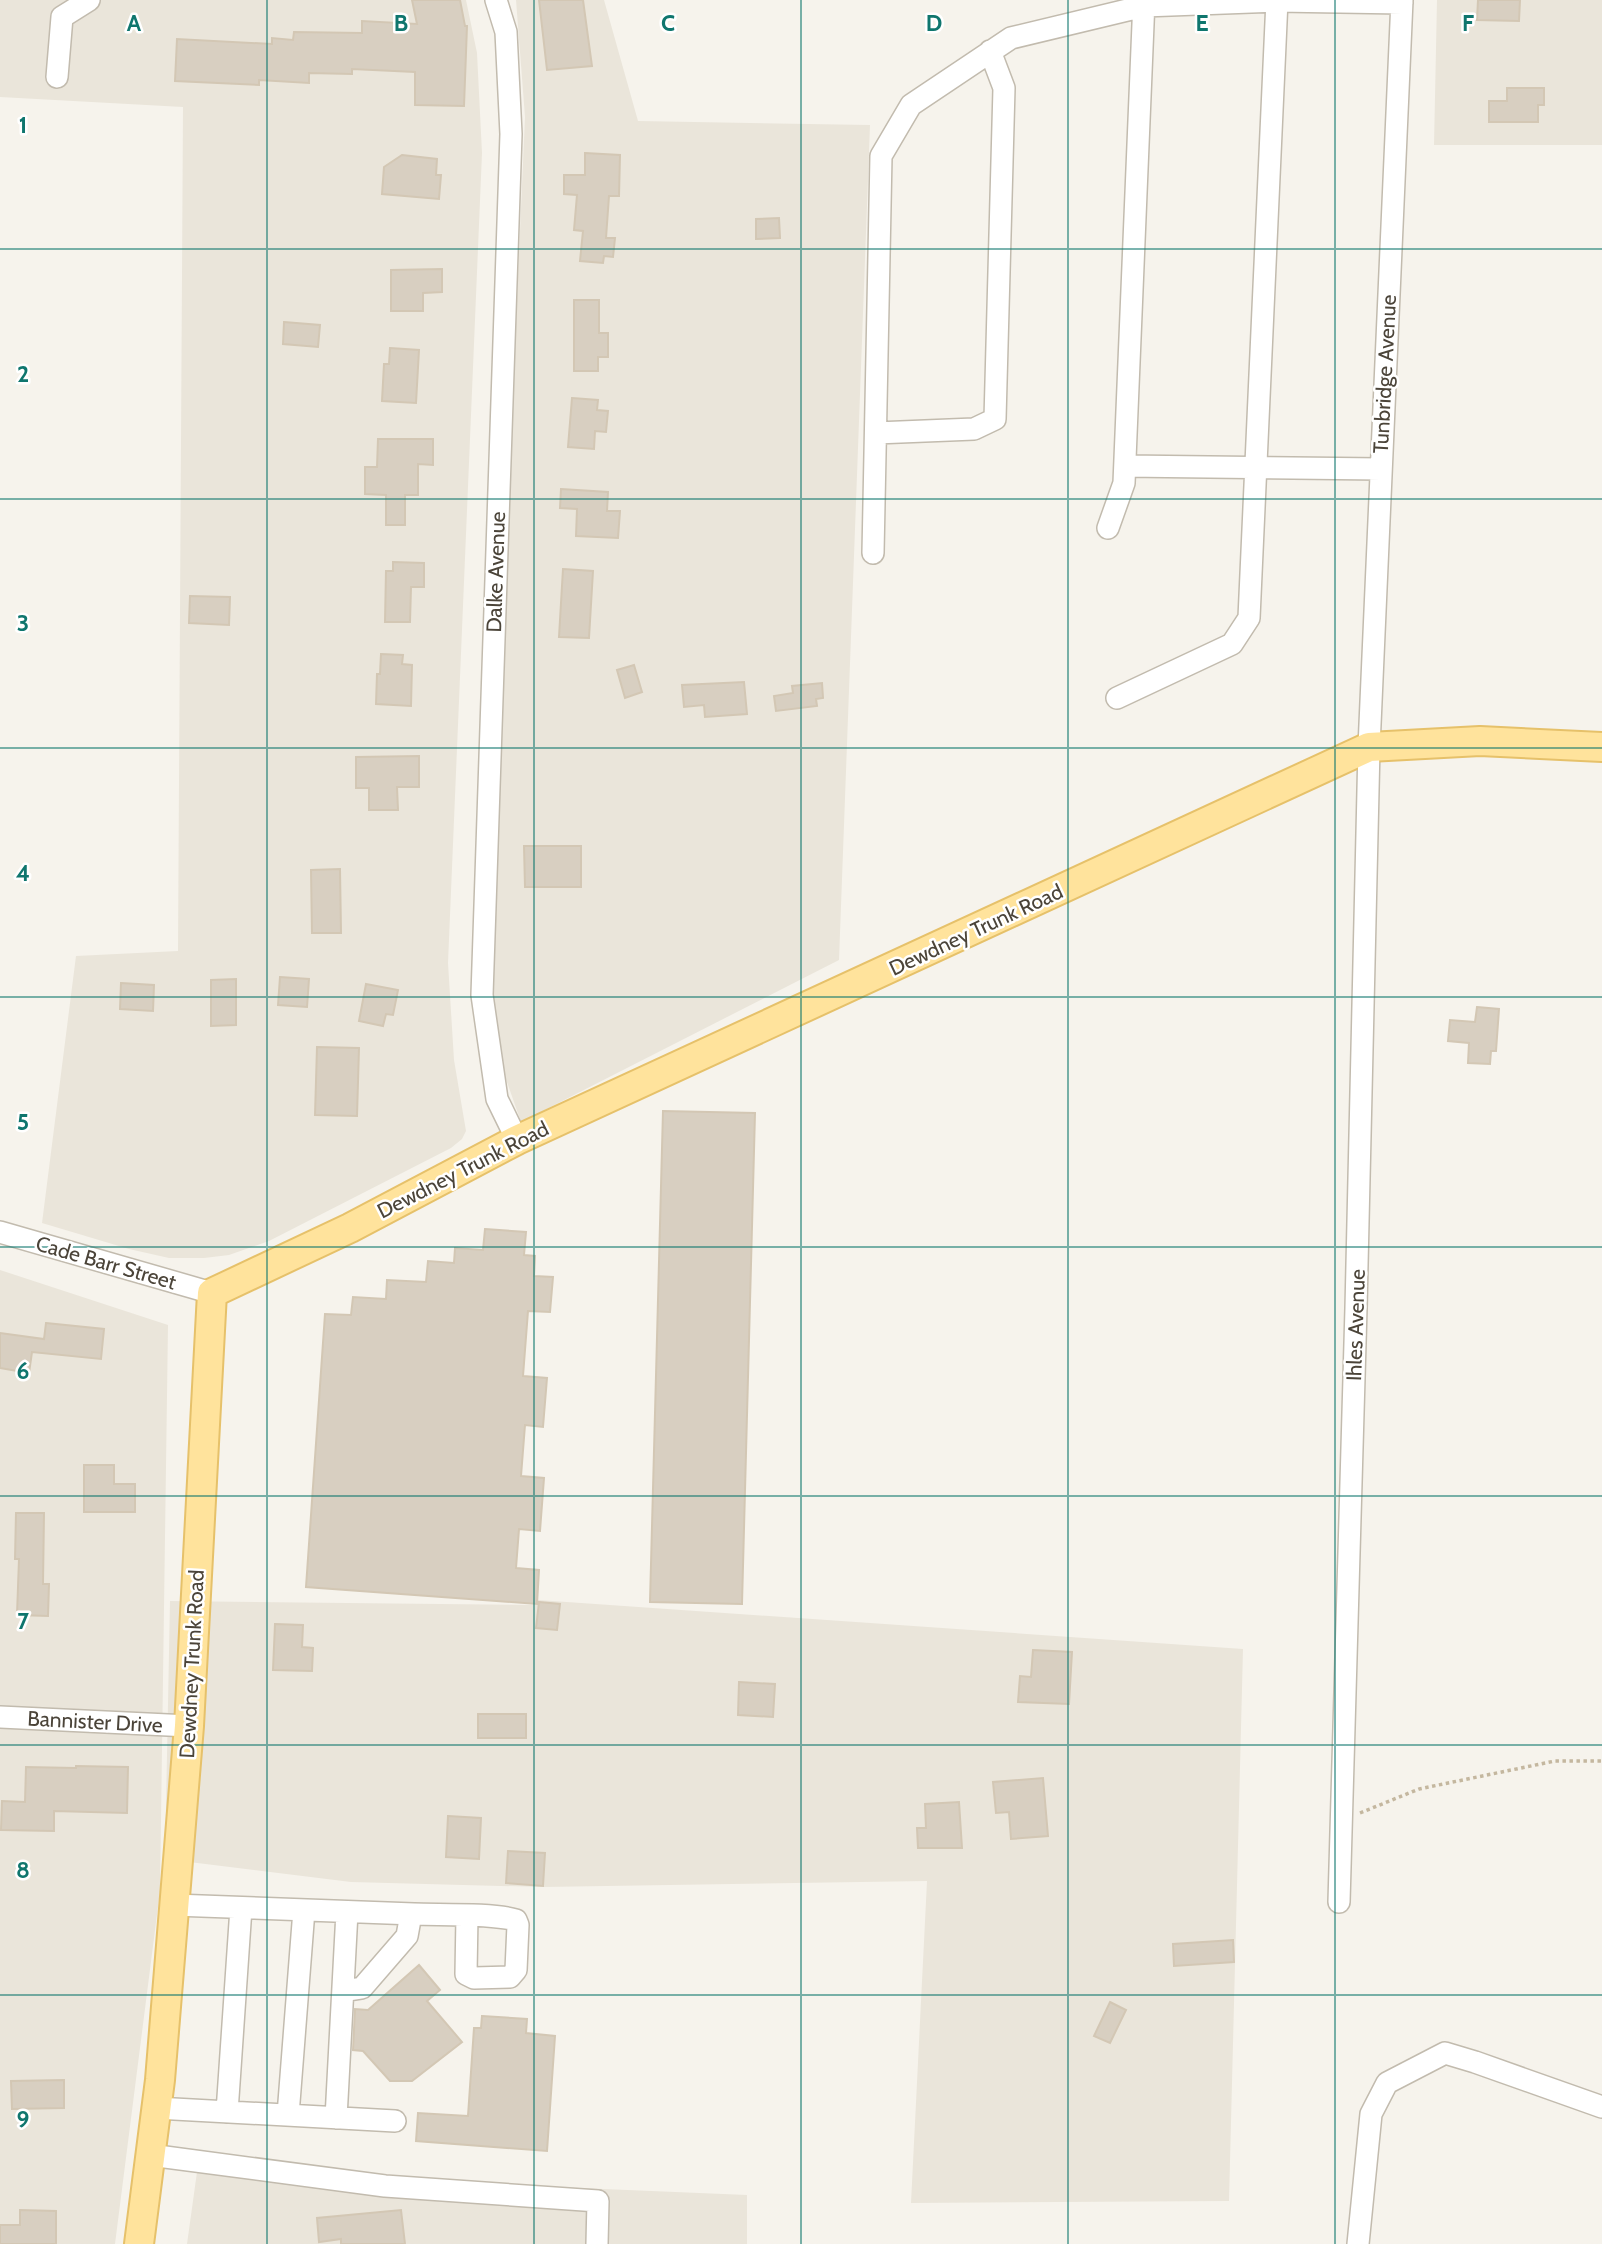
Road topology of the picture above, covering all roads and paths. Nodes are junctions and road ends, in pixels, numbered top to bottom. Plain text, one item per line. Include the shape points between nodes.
1 (89, 0) edge
2 (496, 0) edge
3 (1277, 1) edge
4 (1402, 1) edge
5 (1144, 3) edge
6 (990, 51) junction
7 (57, 76) dead end
8 (876, 433) junction
9 (1125, 466) junction
10 (1256, 468) junction
11 (1381, 469) junction
12 (1108, 528) dead end
13 (873, 552) dead end
14 (1117, 698) dead end
15 (1369, 747) junction
16 (1602, 747) edge
17 (517, 1140) junction
18 (0, 1233) edge
19 (212, 1293) junction
20 (0, 1717) edge
21 (189, 1726) junction
22 (1602, 1760) edge
23 (1342, 1821) junction
24 (1339, 1902) dead end
25 (174, 1905) junction
26 (241, 1908) junction
27 (303, 1910) junction
28 (347, 1912) junction
29 (411, 1914) junction
30 (467, 1916) dead end
31 (343, 1991) junction
32 (1602, 2107) edge
33 (156, 2108) junction
34 (227, 2112) junction
35 (288, 2115) junction
36 (336, 2118) junction
37 (394, 2121) dead end
38 (150, 2155) junction
39 (139, 2244) edge
40 (597, 2244) edge
41 (1358, 2244) edge

1 - 7 street via 62,17
2 - 17 street, Dalke Avenue via 506,32 511,134 482,995 497,1099
3 - 4 street
3 - 5 street
3 - 10 street
4 - 11 street, Tunbridge Avenue
5 - 6 street via 1011,38
5 - 9 street
6 - 8 street via 911,105 881,156
6 - 8 street via 1004,88 995,419 974,429
8 - 13 street
9 - 10 street
9 - 12 street via 1124,483
10 - 11 street
10 - 14 street via 1249,618 1232,644
11 - 15 street, Tunbridge Avenue
15 - 16 main road, Dewdney Trunk Road via 1480,741
15 - 17 main road, Dewdney Trunk Road
15 - 23 street, Ihles Avenue
17 - 19 main road, Dewdney Trunk Road via 351,1228
18 - 19 street, Cade Barr Street
19 - 21 main road, Dewdney Trunk Road
20 - 21 street, Bannister Drive
21 - 25 main road, Dewdney Trunk Road
22 - 23 path via 1555,1761 1419,1789
23 - 24 street, Ihles Avenue
25 - 26 street
25 - 33 main road, Dewdney Trunk Road
26 - 27 street
26 - 34 street
27 - 28 street
27 - 35 street
28 - 29 street
28 - 31 street
29 - 30 street
29 - 31 street via 407,1936 362,1988
31 - 36 street
32 - 41 street via 1445,2053 1387,2083 1371,2114
33 - 34 street
33 - 38 main road, Dewdney Trunk Road
34 - 35 street
35 - 36 street
36 - 37 street
38 - 39 main road, Dewdney Trunk Road
38 - 40 street via 385,2186 598,2201

